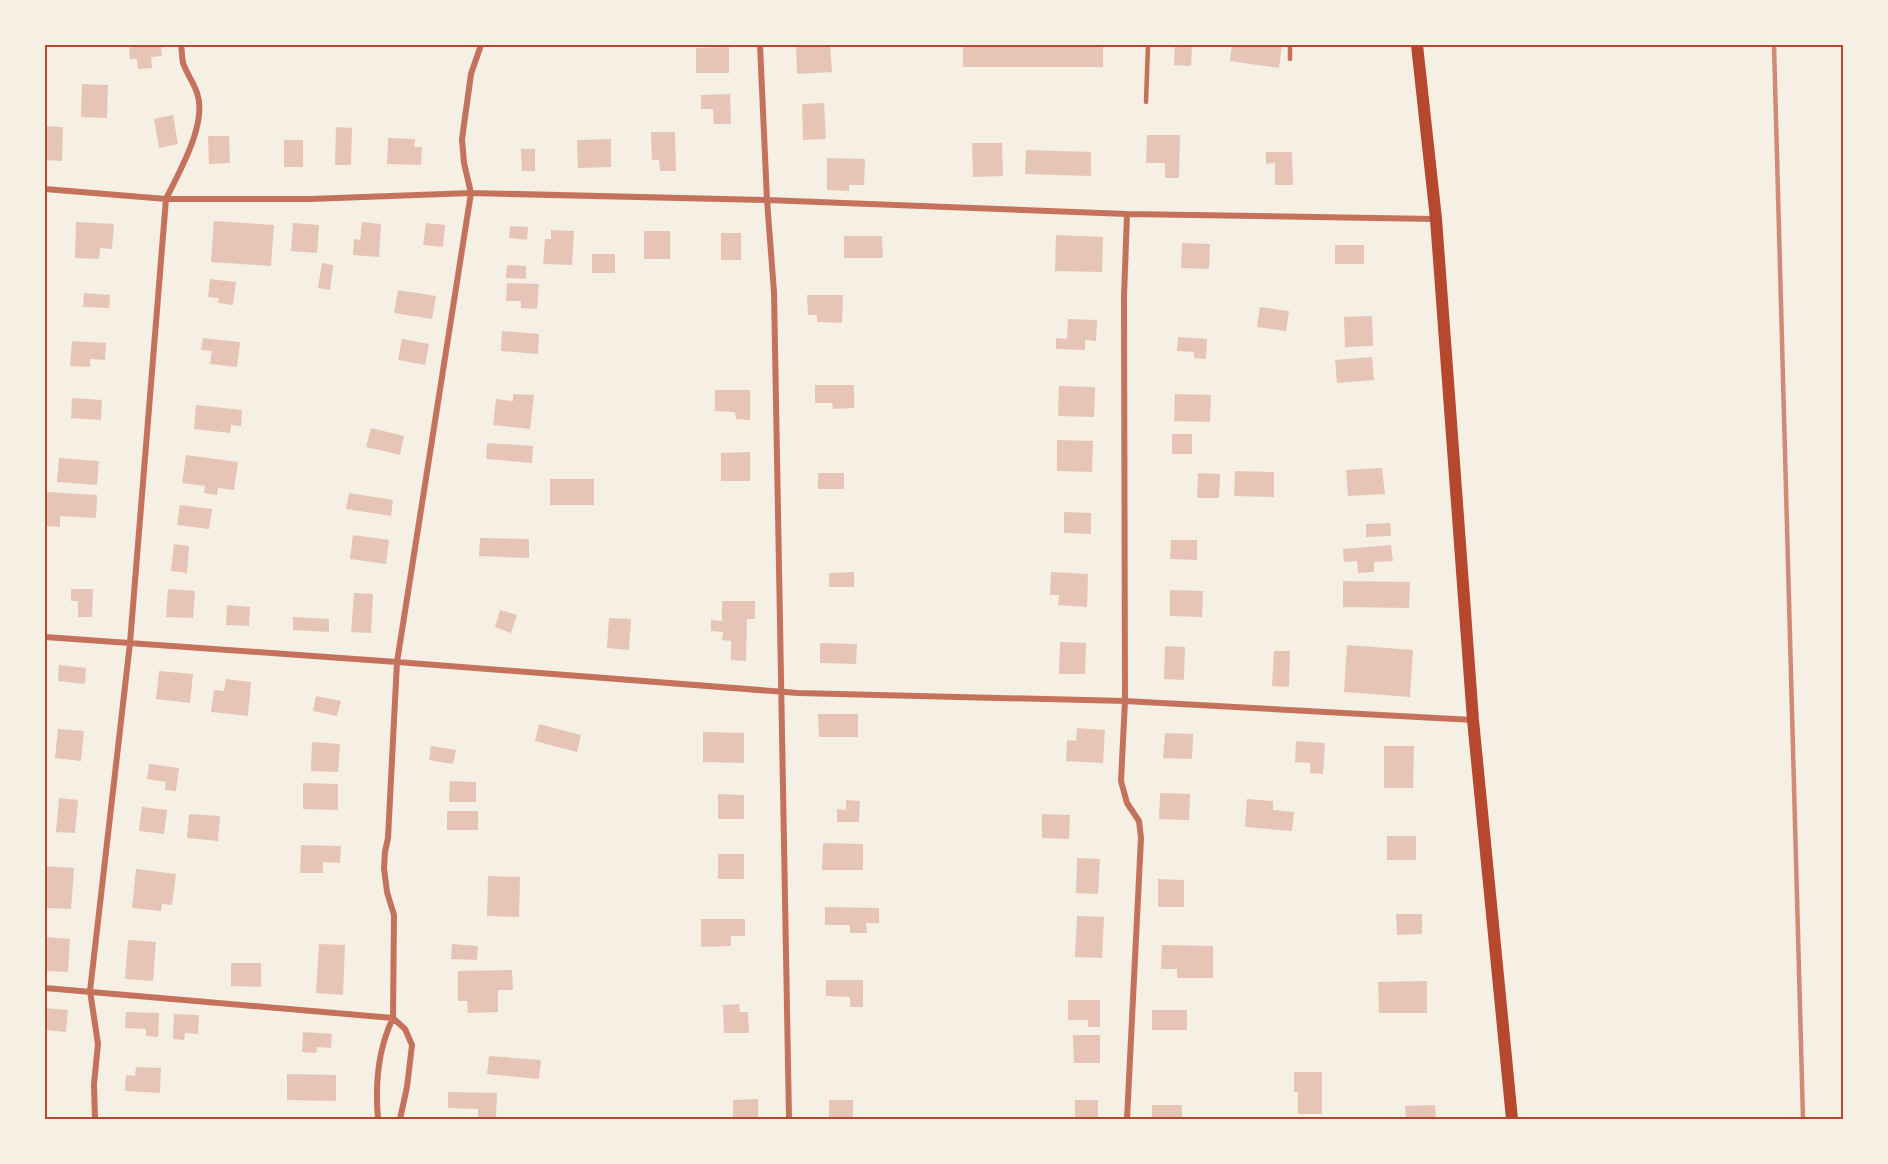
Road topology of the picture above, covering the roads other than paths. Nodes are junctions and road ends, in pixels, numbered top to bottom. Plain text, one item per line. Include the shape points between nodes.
1 (181, 45) edge
2 (481, 45) edge
3 (760, 45) edge
4 (1148, 45) edge
5 (1290, 45) edge
6 (1417, 45) edge
7 (1290, 59) dead end
8 (1146, 102) dead end
9 (45, 189) edge
10 (471, 193) junction
11 (166, 199) junction
12 (767, 200) junction
13 (1127, 214) junction
14 (1436, 219) junction
15 (45, 637) edge
16 (130, 643) junction
17 (397, 662) junction
18 (782, 692) junction
19 (1125, 701) junction
20 (1473, 720) junction
21 (45, 988) edge
22 (90, 991) junction
23 (393, 1018) junction
24 (95, 1119) edge
25 (378, 1119) edge
26 (400, 1119) edge
27 (789, 1119) edge
28 (1127, 1119) edge
29 (1512, 1119) edge

1 - 11 street via 200,109 185,159
2 - 10 street via 471,74 462,139
3 - 12 street
4 - 8 lane
5 - 7 lane
6 - 14 main road
9 - 11 street
10 - 11 street
10 - 12 street
10 - 17 street
11 - 16 street
12 - 13 street
12 - 18 street via 774,292
13 - 14 street
13 - 19 street
14 - 20 main road
15 - 16 street
16 - 17 street
16 - 22 street
17 - 18 street
17 - 23 street via 384,868 394,915
18 - 19 street
18 - 27 street
19 - 20 street
19 - 28 street via 1121,781 1127,803 1138,820 1141,838
20 - 29 main road
21 - 22 street
22 - 23 street
22 - 24 street via 98,1044
23 - 25 street via 381,1055
23 - 26 street via 405,1029 412,1045

